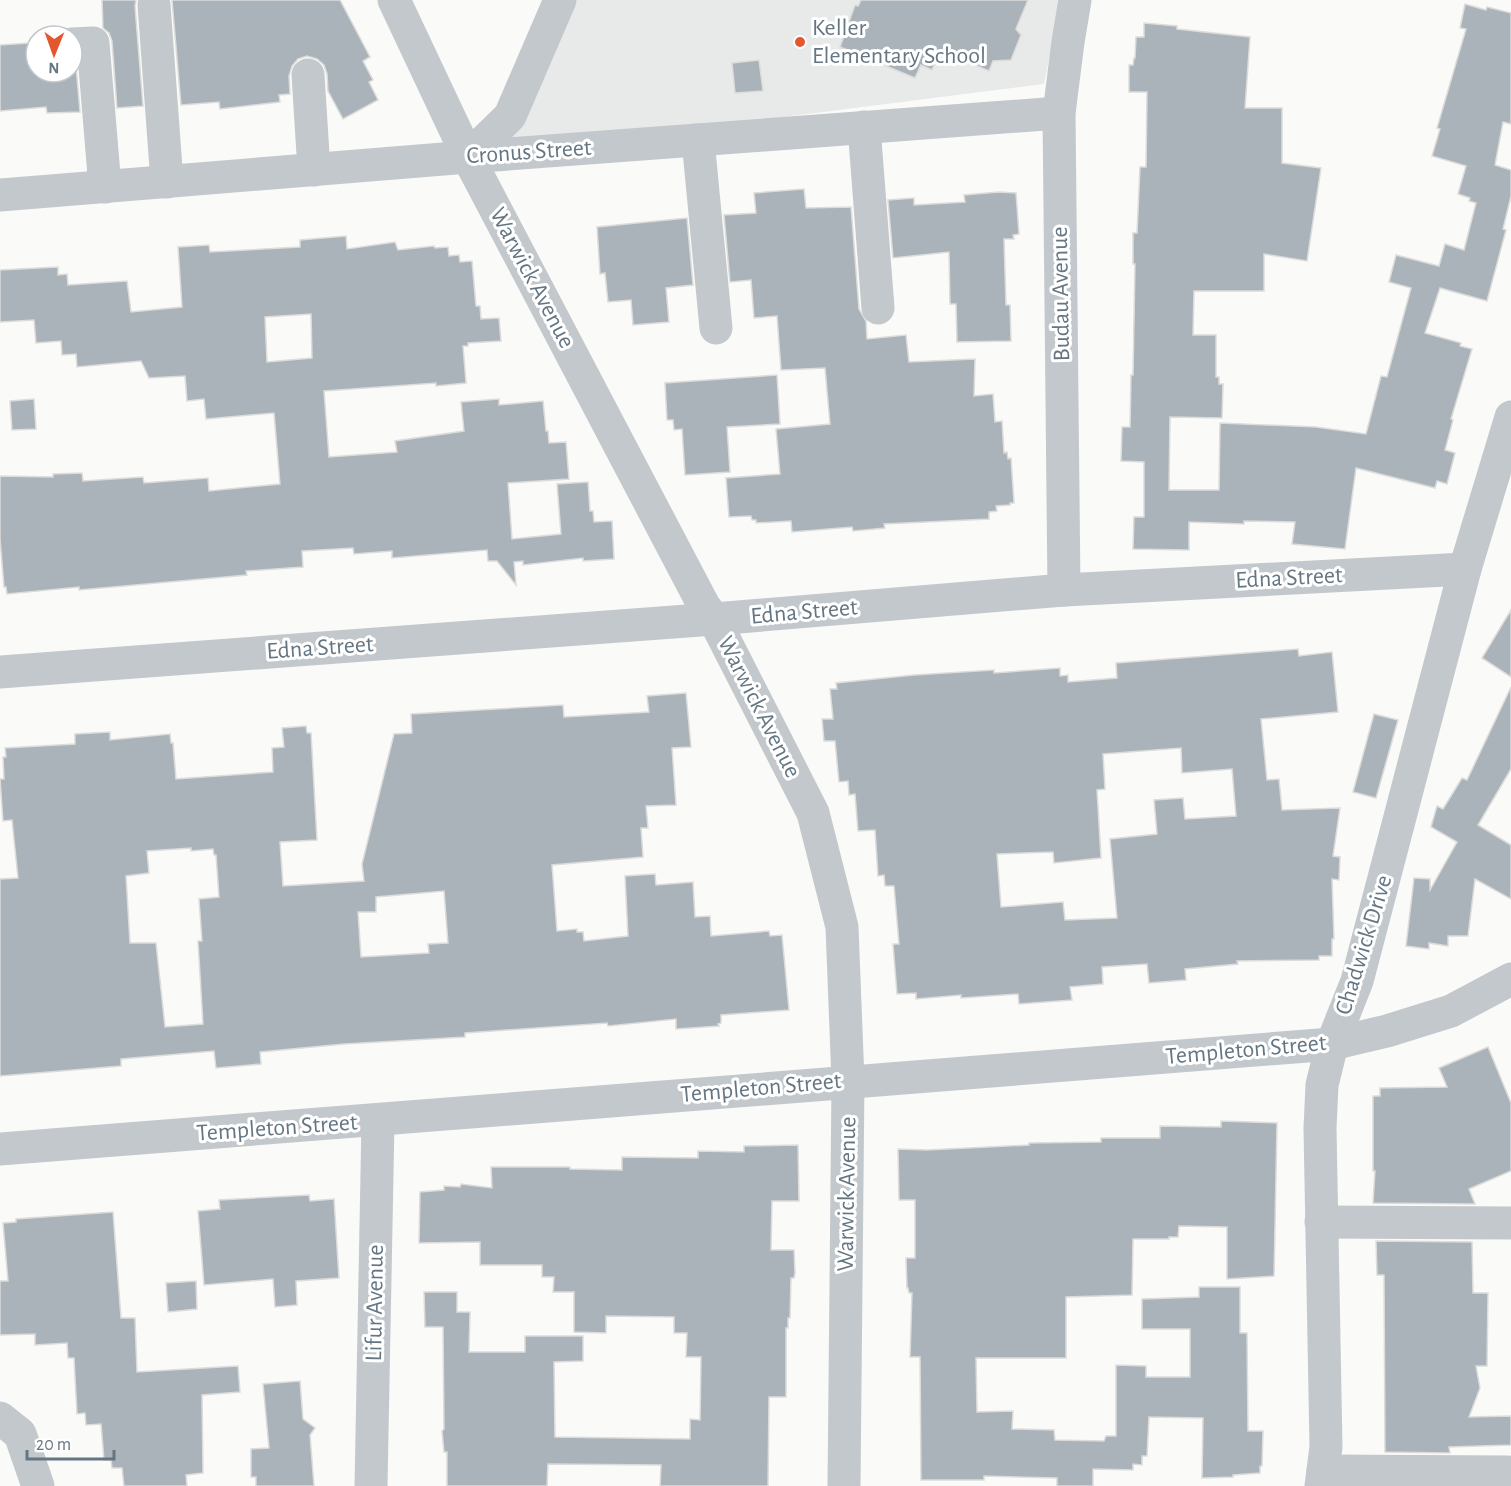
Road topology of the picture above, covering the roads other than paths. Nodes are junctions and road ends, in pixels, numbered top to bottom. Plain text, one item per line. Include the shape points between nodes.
1 (394, 0) edge
2 (560, 0) edge
3 (1076, 0) edge
4 (154, 5) dead end
5 (84, 43) edge
6 (308, 75) dead end
7 (1059, 113) junction
8 (864, 128) junction
9 (698, 140) junction
10 (468, 157) junction
11 (314, 170) junction
12 (167, 182) junction
13 (105, 187) junction
14 (0, 195) edge
15 (878, 308) dead end
16 (716, 328) dead end
17 (1511, 417) edge
18 (1465, 569) junction
19 (1064, 590) junction
20 (714, 619) junction
21 (0, 672) edge
22 (1511, 979) edge
23 (1332, 1044) junction
24 (848, 1081) junction
25 (378, 1121) junction
26 (0, 1149) edge
27 (1321, 1222) junction
28 (1511, 1223) edge
29 (0, 1418) edge
30 (1508, 1472) dead end
31 (1322, 1478) edge
32 (38, 1486) edge
33 (371, 1486) edge
34 (844, 1486) edge

1 - 10 street, Warwick Avenue
2 - 10 street via 510,117
3 - 7 street, Budau Avenue
4 - 12 street
5 - 13 street via 93,43
6 - 11 street
7 - 8 street, Cronus Street
7 - 19 street, Budau Avenue
8 - 9 street, Cronus Street
8 - 15 street
9 - 10 street, Cronus Street
9 - 16 street
10 - 11 street, Cronus Street
10 - 20 street, Warwick Avenue
11 - 12 street, Cronus Street
12 - 13 street, Cronus Street
13 - 14 street, Cronus Street
17 - 18 street, Chadwick Drive
18 - 19 street, Edna Street
18 - 23 street, Chadwick Drive via 1357,981
19 - 20 street, Edna Street
20 - 21 street, Edna Street
20 - 24 street, Warwick Avenue via 813,813 842,927
22 - 23 street, Templeton Street via 1451,1011
23 - 24 street, Templeton Street
23 - 27 street, Chadwick Drive via 1322,1085
24 - 25 street, Templeton Street
24 - 34 street, Warwick Avenue
25 - 26 street, Templeton Street
25 - 33 street, Lifur Avenue
27 - 28 street
27 - 31 street, Chadwick Drive via 1326,1447
29 - 32 street via 20,1434
30 - 31 street

